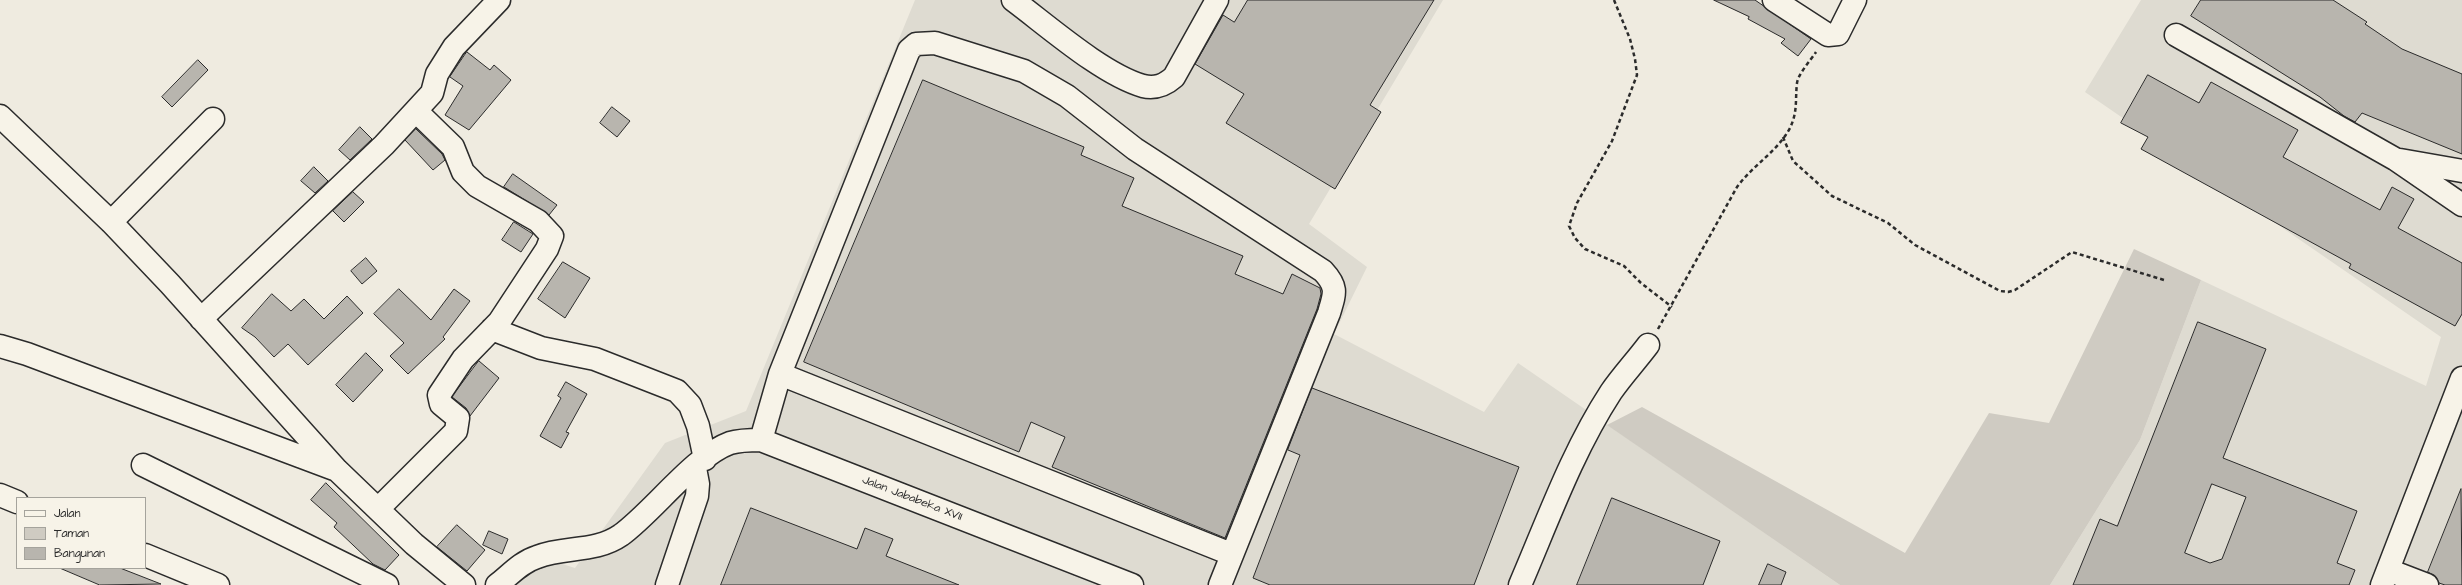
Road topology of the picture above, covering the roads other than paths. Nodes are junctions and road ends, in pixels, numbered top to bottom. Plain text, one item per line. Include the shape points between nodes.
1 (499, 0) edge
2 (1013, 0) edge
3 (1217, 0) edge
4 (1774, 0) edge
5 (1855, 0) edge
6 (2176, 35) dead end
7 (416, 111) junction
8 (0, 116) edge
9 (213, 119) dead end
10 (2395, 159) junction
11 (2462, 171) edge
12 (2462, 205) edge
13 (111, 222) junction
14 (201, 319) junction
15 (492, 329) junction
16 (1648, 345) road end
17 (0, 346) edge
18 (780, 374) junction
19 (2462, 378) edge
20 (761, 440) junction
21 (700, 463) junction
22 (143, 465) dead end
23 (337, 470) junction
24 (0, 495) edge
25 (16, 502) edge
26 (378, 509) junction
27 (1231, 554) junction
28 (146, 555) edge
29 (1085, 576) edge
30 (2385, 577) edge
31 (218, 585) edge
32 (387, 585) edge
33 (464, 585) edge
34 (497, 585) edge
35 (667, 585) edge
36 (1132, 585) edge
37 (1220, 585) edge
38 (1520, 585) edge
39 (2427, 585) edge

1 - 7 street via 454,47 437,74 432,93
2 - 3 street via 1095,62 1143,86 1154,87 1165,85 1174,77
4 - 5 street via 1828,35 1838,34
6 - 10 street
7 - 14 street via 384,145
7 - 15 street via 453,147 462,172 477,186 538,221 552,236 547,248
8 - 13 street
9 - 13 street
10 - 11 street
10 - 12 street
13 - 14 street
14 - 23 street
15 - 21 street via 541,348 595,359 677,391 690,405 698,426
15 - 26 street via 462,359 439,395 441,404 458,418 456,431
16 - 38 street via 1612,391 1595,420 1573,462
17 - 23 street
18 - 20 street
18 - 27 street
18 - 27 street via 909,50 916,44 935,43 1024,71 1067,96 1135,149 1323,271 1332,281 1334,294 1329,313
19 - 30 street
20 - 21 street, Jalan Jababeka XVII via 731,443
20 - 29 street, Jalan Jababeka XVII
21 - 34 street, Jalan Jababeka XVII via 638,520 611,541 597,547 537,556
21 - 35 street via 697,496
22 - 32 street
23 - 26 street
24 - 25 street
26 - 33 street via 414,544
27 - 37 street
28 - 31 street
29 - 36 street, Jalan Jababeka XVII
30 - 39 street

